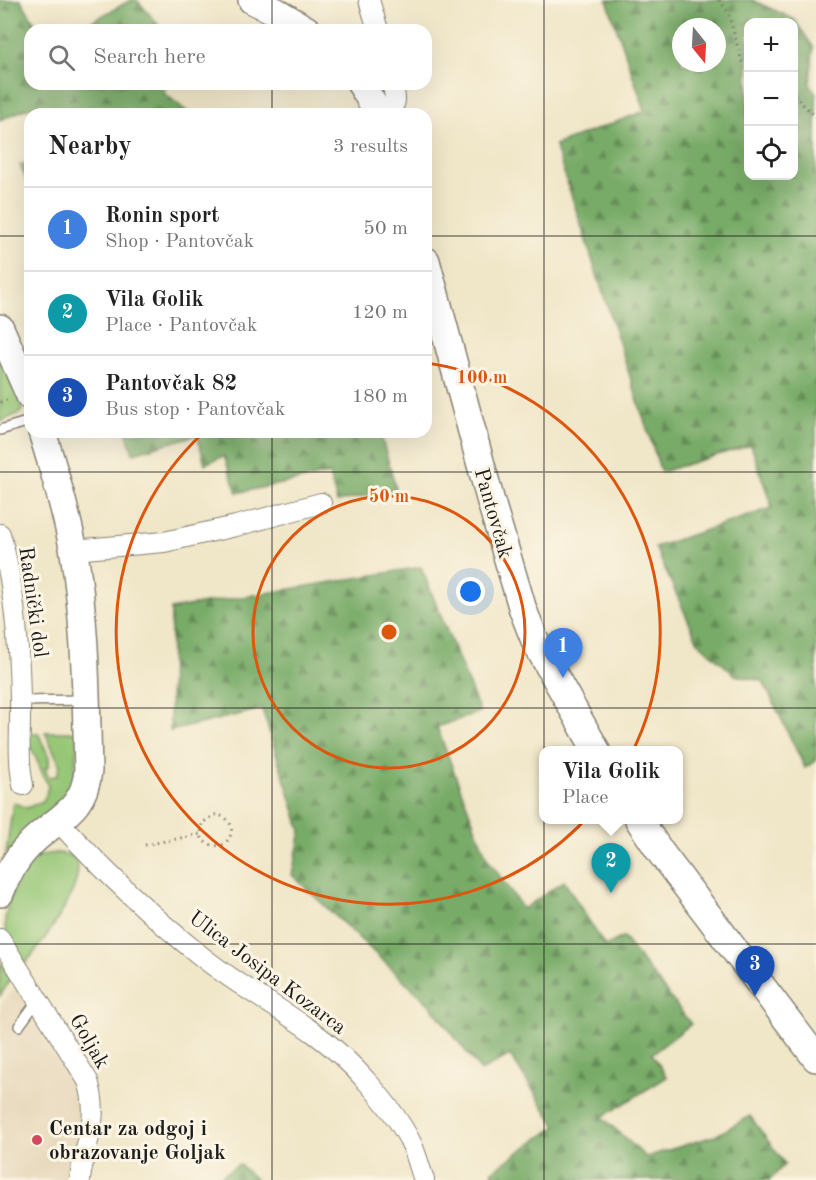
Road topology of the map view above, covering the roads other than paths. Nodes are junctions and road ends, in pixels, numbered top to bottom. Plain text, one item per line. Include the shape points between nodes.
1 (252, 0) edge
2 (369, 0) edge
3 (297, 24) edge
4 (376, 24) edge
5 (365, 90) edge
6 (393, 90) edge
7 (375, 108) edge
8 (393, 108) edge
9 (432, 283) edge
10 (0, 328) edge
11 (24, 382) edge
12 (24, 423) edge
13 (0, 430) edge
14 (44, 438) edge
15 (321, 503) dead end
16 (0, 534) edge
17 (73, 550) junction
18 (87, 700) junction
19 (20, 701) junction
20 (594, 746) edge
21 (23, 784) dead end
22 (58, 821) junction
23 (642, 824) edge
24 (0, 893) edge
25 (0, 939) edge
26 (38, 1000) junction
27 (19, 1026) dead end
28 (816, 1058) edge
29 (80, 1180) edge
30 (424, 1180) edge

1 - 3 main road
2 - 4 street
5 - 7 main road
6 - 8 street
9 - 20 main road, Pantovčak via 513,580 536,643
10 - 11 main road
12 - 13 lane
14 - 17 main road
15 - 17 street via 164,542
16 - 19 street, Radnički dol via 13,594
17 - 18 main road
18 - 19 lane
18 - 22 main road via 87,783 78,802
19 - 21 street, Radnički dol
22 - 24 main road via 20,855
22 - 30 street, Ulica Josipa Kozarca via 105,871 201,956 315,1033 344,1058 394,1114 412,1146
23 - 28 main road
25 - 26 street, Goljak
26 - 27 lane
26 - 29 street, Goljak via 88,1081 93,1096 92,1130

